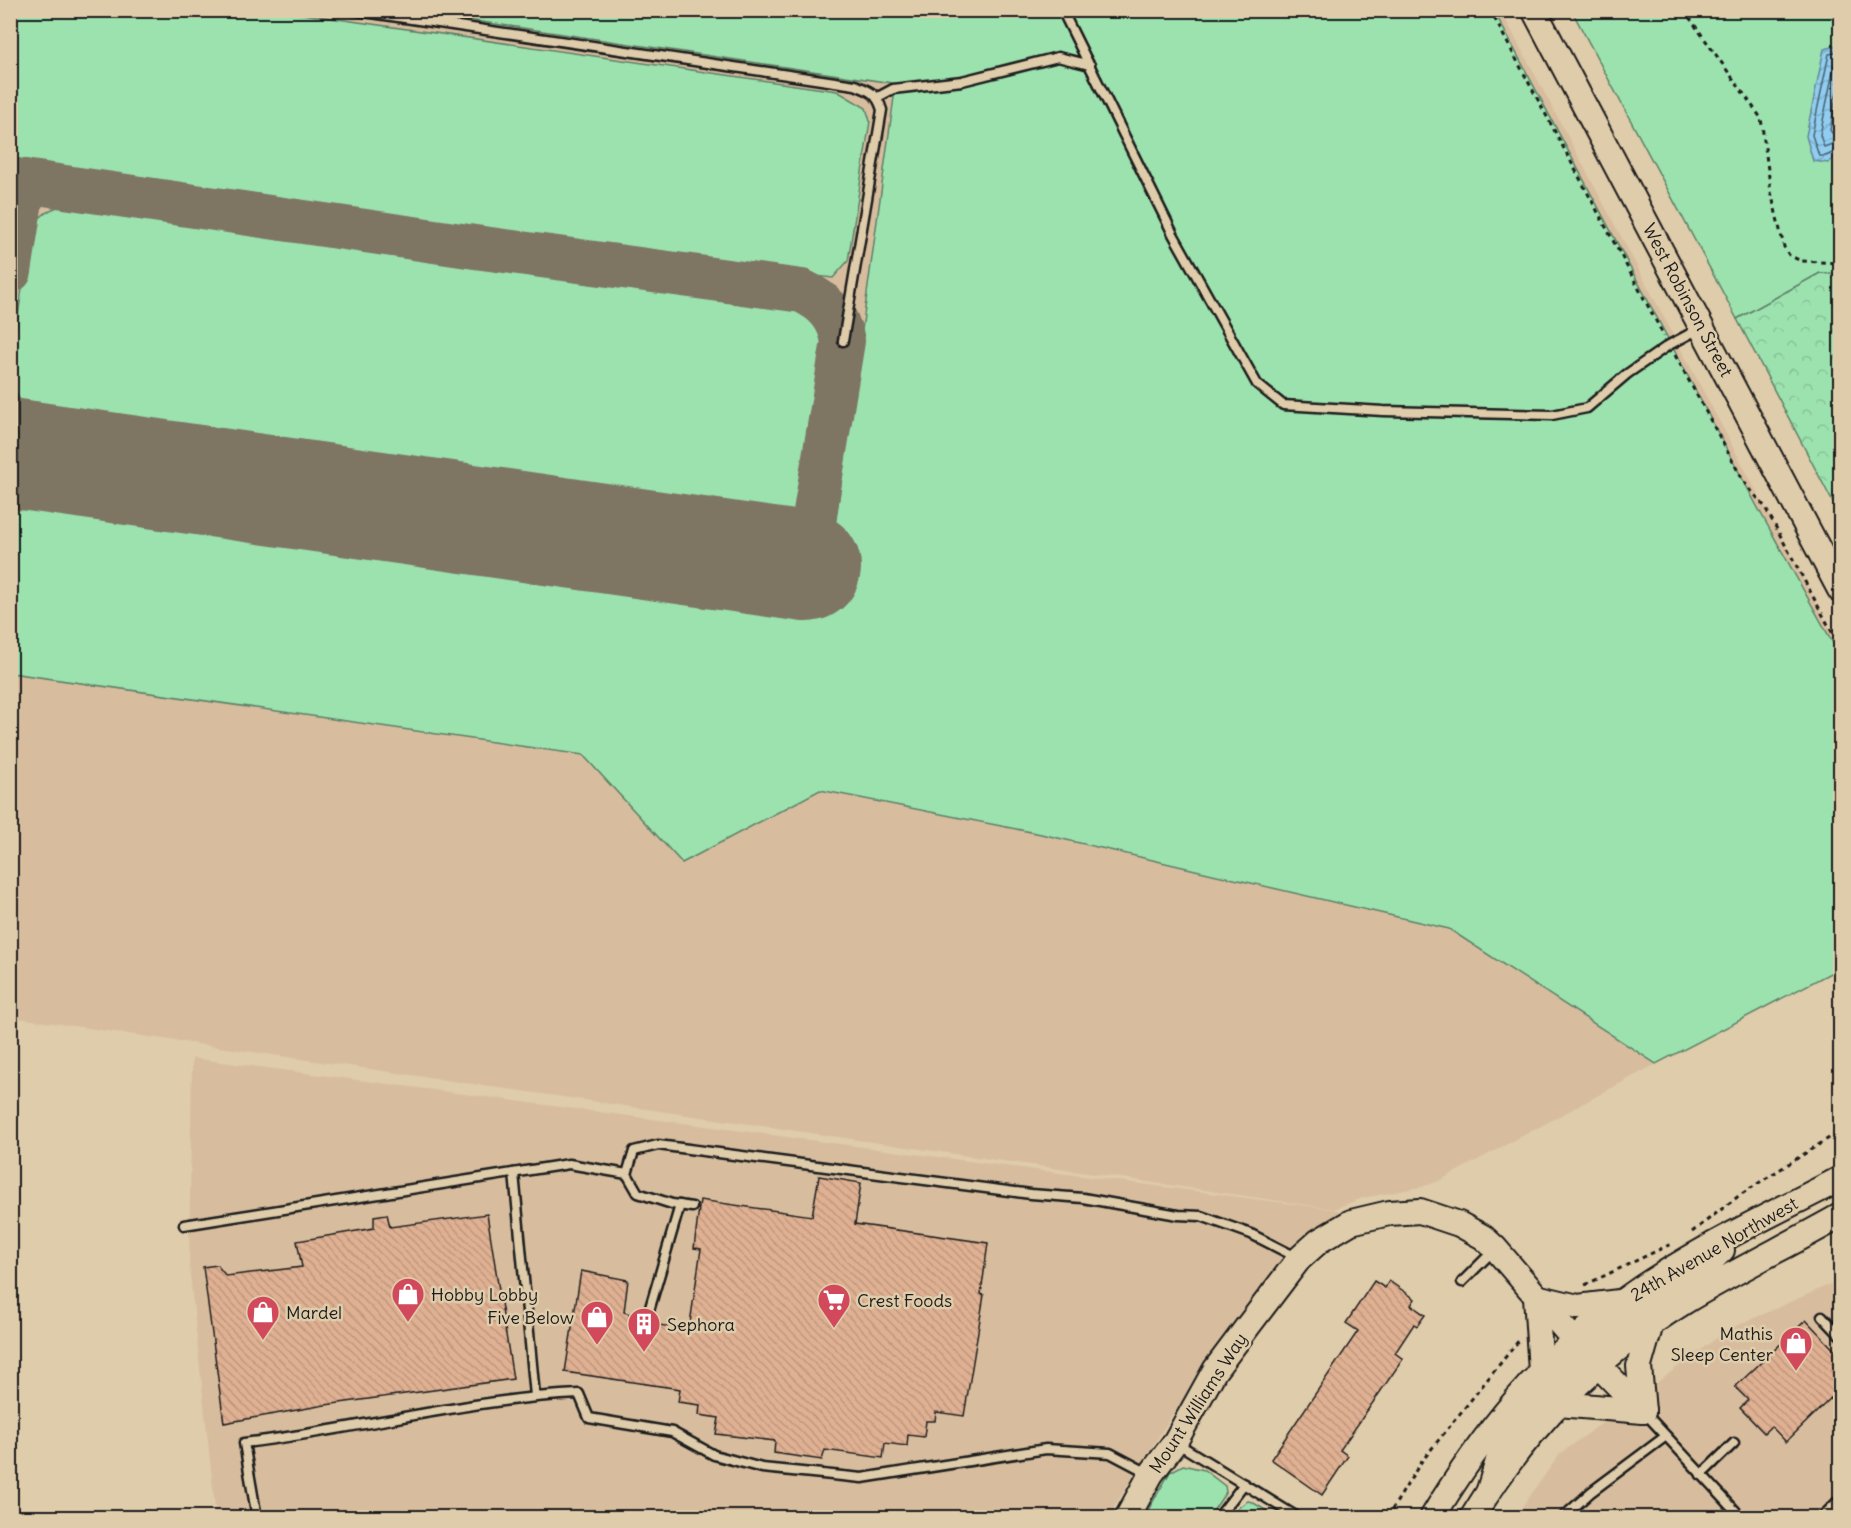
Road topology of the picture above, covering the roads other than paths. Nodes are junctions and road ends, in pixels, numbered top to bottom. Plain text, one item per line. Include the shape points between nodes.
1 (351, 10) edge
2 (1062, 10) edge
3 (1534, 10) edge
4 (1090, 64) junction
5 (878, 97) junction
6 (1702, 328) junction
7 (843, 341) dead end
8 (1840, 590) edge
9 (514, 1173) junction
10 (627, 1174) junction
11 (1840, 1179) edge
12 (680, 1205) junction
13 (692, 1207) dead end
14 (1840, 1216) edge
15 (184, 1225) dead end
16 (1744, 1229) junction
17 (1495, 1248) junction
18 (1299, 1259) junction
19 (1462, 1282) dead end
20 (1536, 1297) junction
21 (1623, 1301) junction
22 (649, 1311) dead end
23 (1822, 1316) dead end
24 (1651, 1324) junction
25 (1840, 1335) edge
26 (1574, 1340) junction
27 (1598, 1365) junction
28 (1541, 1371) junction
29 (534, 1396) junction
30 (1558, 1404) junction
31 (1643, 1411) junction
32 (1666, 1436) junction
33 (1175, 1442) junction
34 (1734, 1443) dead end
35 (1151, 1474) junction
36 (1701, 1475) junction
37 (1244, 1484) junction
38 (1489, 1490) junction
39 (1840, 1499) edge
40 (257, 1518) edge
41 (1127, 1518) edge
42 (1223, 1518) edge
43 (1299, 1518) edge
44 (1432, 1518) edge
45 (1472, 1518) edge
46 (1562, 1518) edge
47 (1742, 1518) edge
48 (1821, 1518) edge

1 - 5 lane via 855,85
2 - 4 lane
3 - 6 main road, West Robinson Street
4 - 5 lane via 1058,57 962,81 893,89
4 - 6 lane via 1173,234 1257,384 1283,405 1552,415 1587,408 1627,374
5 - 7 lane via 882,110
6 - 8 main road, West Robinson Street
9 - 10 lane via 569,1164
9 - 15 lane
9 - 29 lane
10 - 12 lane via 638,1193
10 - 18 lane via 634,1151 658,1145 1083,1198 1202,1216 1251,1234
11 - 16 main road, 24th Avenue Northwest
12 - 13 lane
12 - 22 lane
14 - 24 main road, 24th Avenue Northwest via 1714,1284
16 - 21 main road, 24th Avenue Northwest
16 - 27 main road via 1697,1274 1610,1332 1598,1347
17 - 18 main road, Mount Williams Way via 1483,1237 1420,1211 1351,1222
17 - 19 lane
17 - 20 main road, Mount Williams Way
18 - 33 main road, Mount Williams Way via 1215,1370
20 - 21 main road via 1578,1307
20 - 26 main road, Mount Williams Way
20 - 28 main road
21 - 26 main road, 24th Avenue Northwest
23 - 25 lane
24 - 27 main road, 24th Avenue Northwest
24 - 31 main road via 1639,1366
26 - 28 main road, 24th Avenue Northwest
26 - 38 main road via 1578,1351 1574,1362 1505,1438
27 - 30 main road, 24th Avenue Northwest
27 - 31 main road
28 - 44 main road, 24th Avenue Northwest via 1484,1437
29 - 35 lane via 579,1394 589,1418 672,1432 714,1455 762,1468 862,1478 1018,1452 1072,1449 1110,1453
29 - 40 lane via 244,1443
30 - 31 main road
30 - 38 main road, 24th Avenue Northwest
31 - 32 lane
32 - 36 lane
32 - 46 lane
33 - 35 main road, Mount Williams Way
33 - 37 lane
34 - 36 lane
35 - 41 main road, Mount Williams Way
36 - 47 lane
37 - 42 lane via 1220,1515
37 - 43 lane
38 - 45 main road, 24th Avenue Northwest
39 - 48 lane

